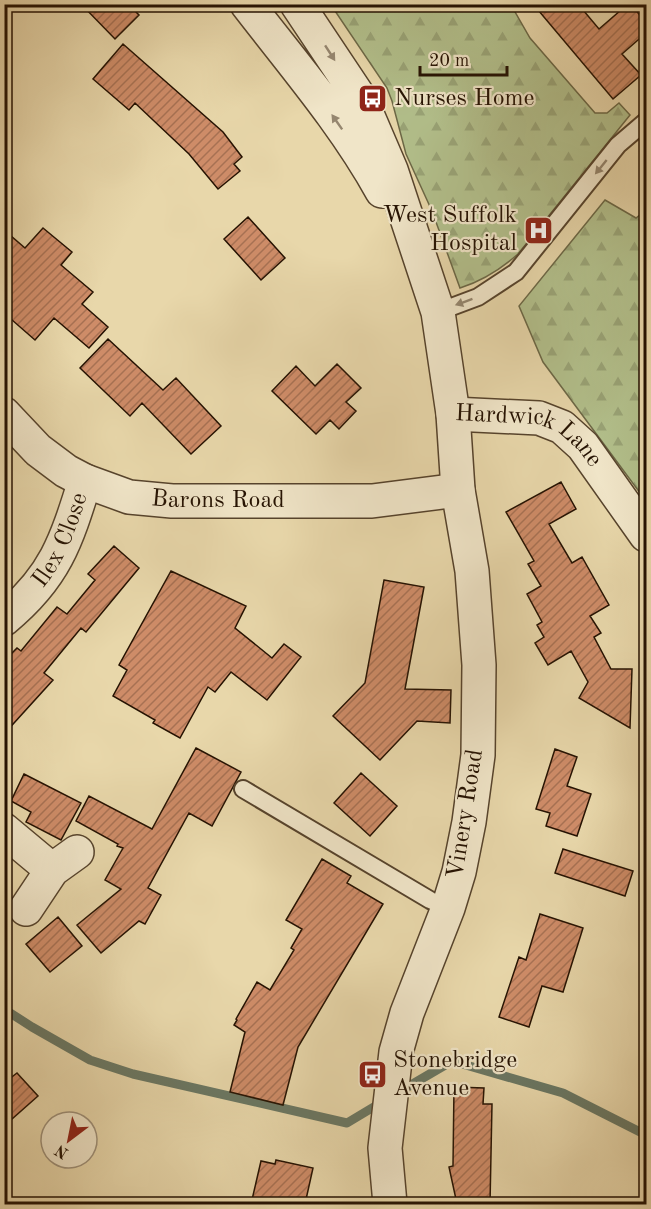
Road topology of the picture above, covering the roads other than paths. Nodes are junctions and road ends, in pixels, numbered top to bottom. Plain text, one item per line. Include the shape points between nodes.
1 (247, 4) edge
2 (297, 4) edge
3 (646, 121) edge
4 (420, 261) junction
5 (438, 312) junction
6 (4, 414) edge
7 (453, 414) junction
8 (85, 482) junction
9 (459, 490) junction
10 (646, 536) edge
11 (4, 619) edge
12 (243, 789) dead end
13 (4, 830) edge
14 (448, 908) junction
15 (26, 909) dead end
16 (390, 1204) edge

4 -> 1 street, Hardwick Lane via 370,170
2 -> 4 street, Hardwick Lane via 361,100 391,170
3 -> 5 lane via 618,145 516,272 478,297
4 - 5 street, Hardwick Lane
5 - 7 street, Hardwick Lane
6 - 8 street, Barons Road via 38,450
7 - 9 street, Vinery Road
7 - 10 street, Hardwick Lane via 539,418 562,427 584,446
8 - 9 street, Barons Road via 129,497 172,501 372,501
8 - 11 street, Ilex Close via 56,562 22,604
9 - 14 street, Vinery Road via 472,571 479,665 478,755 470,822
12 - 14 lane
13 - 15 street via 65,861
14 - 16 street, Vinery Road via 396,1052 385,1149

